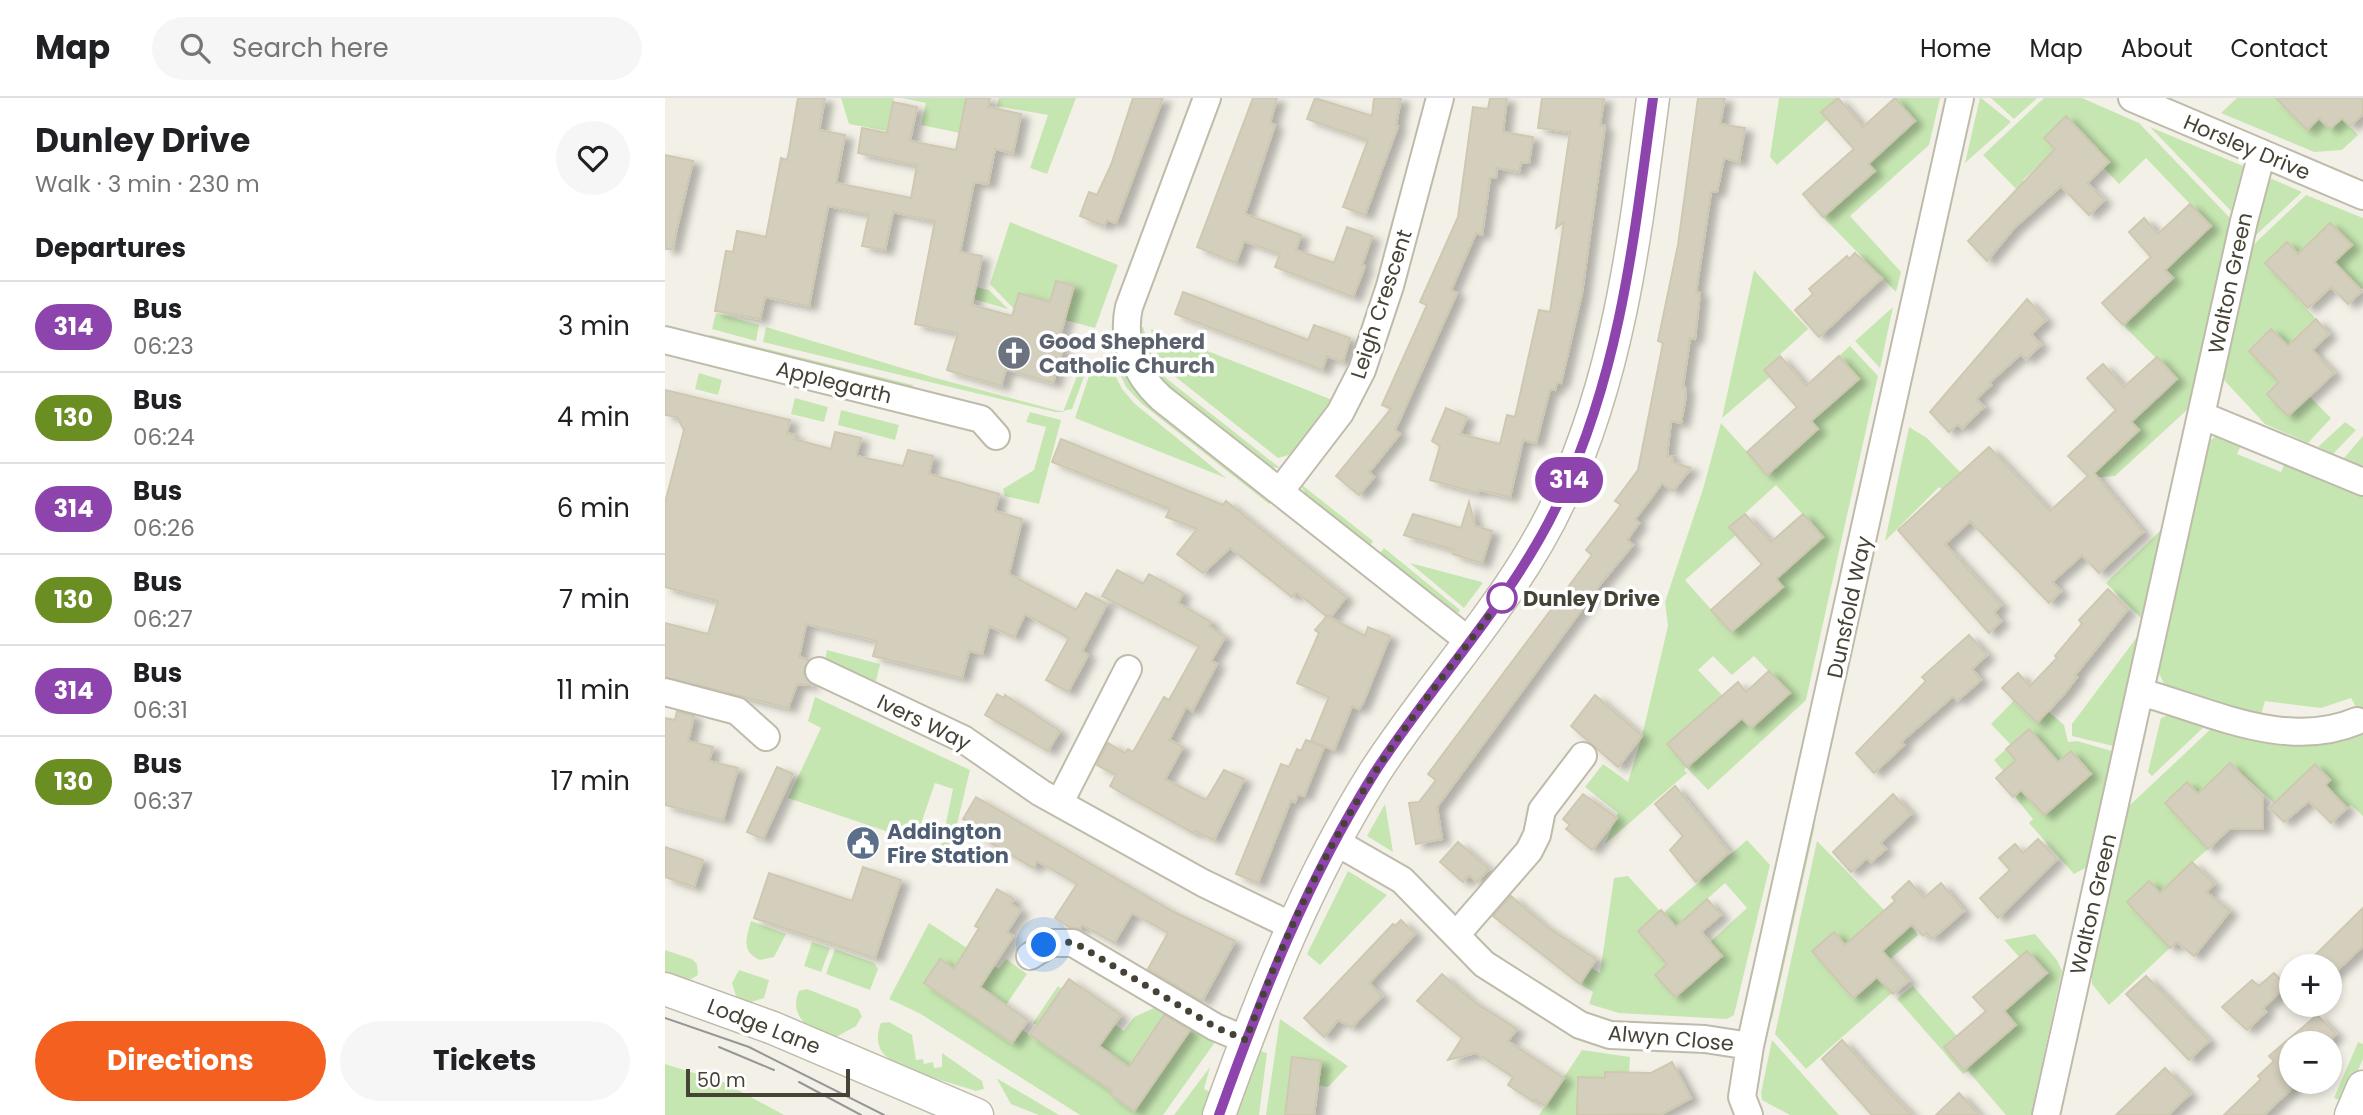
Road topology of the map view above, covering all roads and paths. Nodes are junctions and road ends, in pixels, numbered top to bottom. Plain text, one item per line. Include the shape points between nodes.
1 (1207, 98) edge
2 (1440, 98) edge
3 (1653, 98) edge
4 (1960, 98) edge
5 (2132, 98) edge
6 (2262, 153) junction
7 (2363, 196) edge
8 (665, 340) edge
9 (2201, 415) junction
10 (996, 436) dead end
11 (2363, 482) edge
12 (1281, 490) junction
13 (1469, 641) junction
14 (1128, 669) dead end
15 (819, 671) dead end
16 (665, 692) edge
17 (2140, 692) junction
18 (2357, 721) dead end
19 (766, 737) dead end
20 (1583, 757) dead end
21 (1060, 802) junction
22 (1334, 841) junction
23 (1292, 926) junction
24 (1456, 935) junction
25 (1030, 956) dead end
26 (665, 989) edge
27 (1246, 1040) junction
28 (1750, 1045) junction
29 (977, 1115) edge
30 (1219, 1115) edge
31 (1749, 1115) edge
32 (2046, 1115) edge

1 - 12 street via 1129,307 1128,343 1139,372 1154,392
2 - 12 street, Leigh Crescent via 1390,286 1362,370 1340,413
3 - 13 street via 1624,301 1597,408 1553,515
4 - 28 street, Dunsfold Way
5 - 6 street, Horsley Drive
6 - 7 street, Horsley Drive
6 - 9 street, Walton Green
8 - 10 street, Applegarth via 981,419
9 - 11 street
9 - 17 street, Walton Green
12 - 13 street
13 - 22 street via 1399,737
14 - 21 street
15 - 21 street, Ivers Way via 963,739 1027,785
16 - 19 street via 737,710
17 - 18 street via 2284,732 2319,733
17 - 32 street, Walton Green
20 - 24 street via 1542,810 1529,851
21 - 23 street, Ivers Way via 1203,883
22 - 23 street
22 - 24 street, Alwyn Close via 1404,882
23 - 27 street
24 - 28 street, Alwyn Close via 1504,979 1590,1030
25 - 27 street via 1051,943 1073,943 1215,1027
26 - 29 street, Lodge Lane via 762,1024
27 - 30 street
28 - 31 street, Dunsfold Way via 1742,1097

